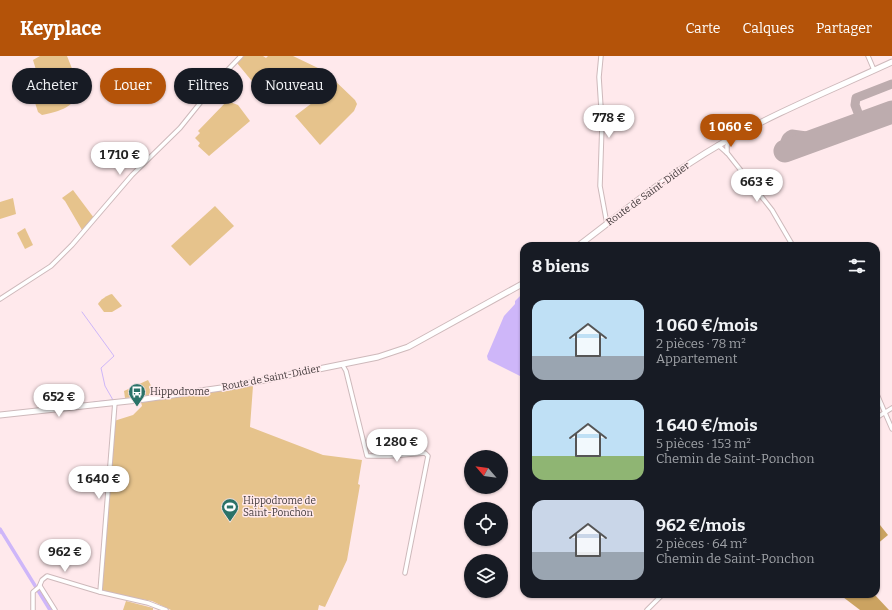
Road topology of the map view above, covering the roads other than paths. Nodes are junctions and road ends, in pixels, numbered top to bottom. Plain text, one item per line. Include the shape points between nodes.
1 (241, 56) edge
2 (601, 56) edge
3 (868, 56) edge
4 (892, 62) edge
5 (874, 70) junction
6 (730, 138) junction
7 (720, 144) junction
8 (727, 153) junction
9 (607, 224) junction
10 (583, 242) edge
11 (791, 242) edge
12 (520, 285) edge
13 (0, 299) edge
14 (342, 364) junction
15 (880, 401) edge
16 (115, 402) junction
17 (892, 408) edge
18 (885, 413) junction
19 (0, 415) edge
20 (880, 416) edge
21 (892, 429) edge
22 (405, 573) dead end
23 (40, 586) junction
24 (100, 592) junction
25 (659, 598) edge
26 (33, 610) edge
27 (55, 610) edge
28 (166, 610) edge
29 (647, 610) edge

1 - 13 street via 180,128 136,171 72,245 51,266
2 - 9 street via 600,186
3 - 5 street
4 - 5 main road, Route de Saint-Didier
5 - 6 main road, Route de Saint-Didier
6 - 7 main road, Route de Saint-Didier
6 - 8 street
7 - 8 street
7 - 9 main road, Route de Saint-Didier via 682,168
8 - 11 street via 772,210
9 - 10 main road, Route de Saint-Didier
12 - 14 main road, Route de Saint-Didier via 408,347 378,357
14 - 16 main road, Route de Saint-Didier via 235,386
14 - 22 street via 346,371 367,456 424,453 428,456
15 - 18 street
16 - 19 main road, Route de Saint-Didier
16 - 24 street
17 - 18 street
18 - 20 street
18 - 21 street
23 - 24 street via 47,576
23 - 26 street via 33,592
23 - 27 street
24 - 28 street via 148,603
25 - 29 street

